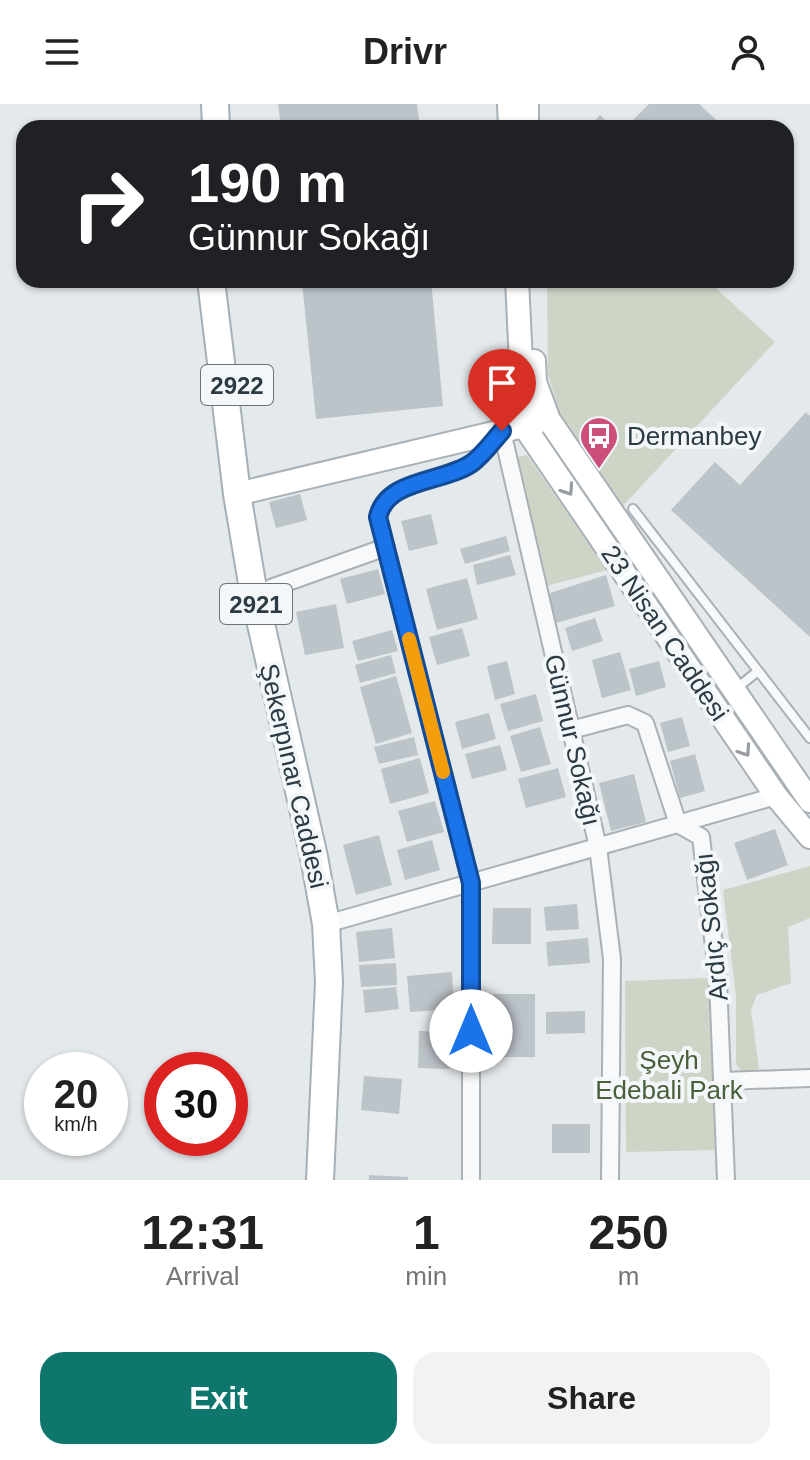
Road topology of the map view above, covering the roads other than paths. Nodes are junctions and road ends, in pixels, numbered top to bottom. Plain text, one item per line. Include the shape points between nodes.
1 (212, 288) edge
2 (228, 288) edge
3 (517, 288) edge
4 (532, 288) edge
5 (549, 420) junction
6 (513, 428) junction
7 (246, 492) junction
8 (633, 509) dead end
9 (386, 547) junction
10 (271, 588) junction
11 (758, 671) junction
12 (733, 692) junction
13 (571, 730) junction
14 (810, 738) edge
15 (776, 796) junction
16 (810, 801) edge
17 (678, 824) junction
18 (810, 837) edge
19 (598, 847) junction
20 (471, 883) junction
21 (332, 922) junction
22 (810, 1078) edge
23 (723, 1081) junction
24 (320, 1180) edge
25 (333, 1180) edge
26 (471, 1180) edge
27 (610, 1180) edge
28 (726, 1180) edge

1 - 7 main road, Şekerpınar Caddesi / 2921
2 - 7 main road, 2922
3 - 6 street
4 - 5 street, 23 Nisan Caddesi via 535,382
5 - 6 street
5 - 12 street, 23 Nisan Caddesi
6 - 7 street
6 - 9 street via 471,463 395,492 381,504 378,517
6 - 13 street, Günnur Sokağı
6 -> 15 street, 23 Nisan Caddesi
7 - 10 main road, Şekerpınar Caddesi / 2921
7 - 21 main road, Şekerpınar Caddesi / 2921 via 253,589
8 - 11 lane
9 - 10 street
9 - 20 street
10 - 21 main road, Şekerpınar Caddesi / 2921
11 - 12 lane
11 - 14 lane
12 - 16 street, 23 Nisan Caddesi
13 - 17 street, Ardıç Sokağı via 628,715 645,723
13 - 19 street, Günnur Sokağı
15 - 17 street
15 - 18 street, 23 Nisan Caddesi
17 - 19 street
17 - 23 street, Ardıç Sokağı via 701,837 718,980
19 - 20 street
19 - 27 street, Günnur Sokağı via 612,959
20 - 21 street
20 - 26 street
21 - 24 main road, Şekerpınar Caddesi / 2921
21 - 25 main road, Şekerpınar Caddesi / 2921 via 342,1005
22 - 23 street
23 - 28 street, Ardıç Sokağı

